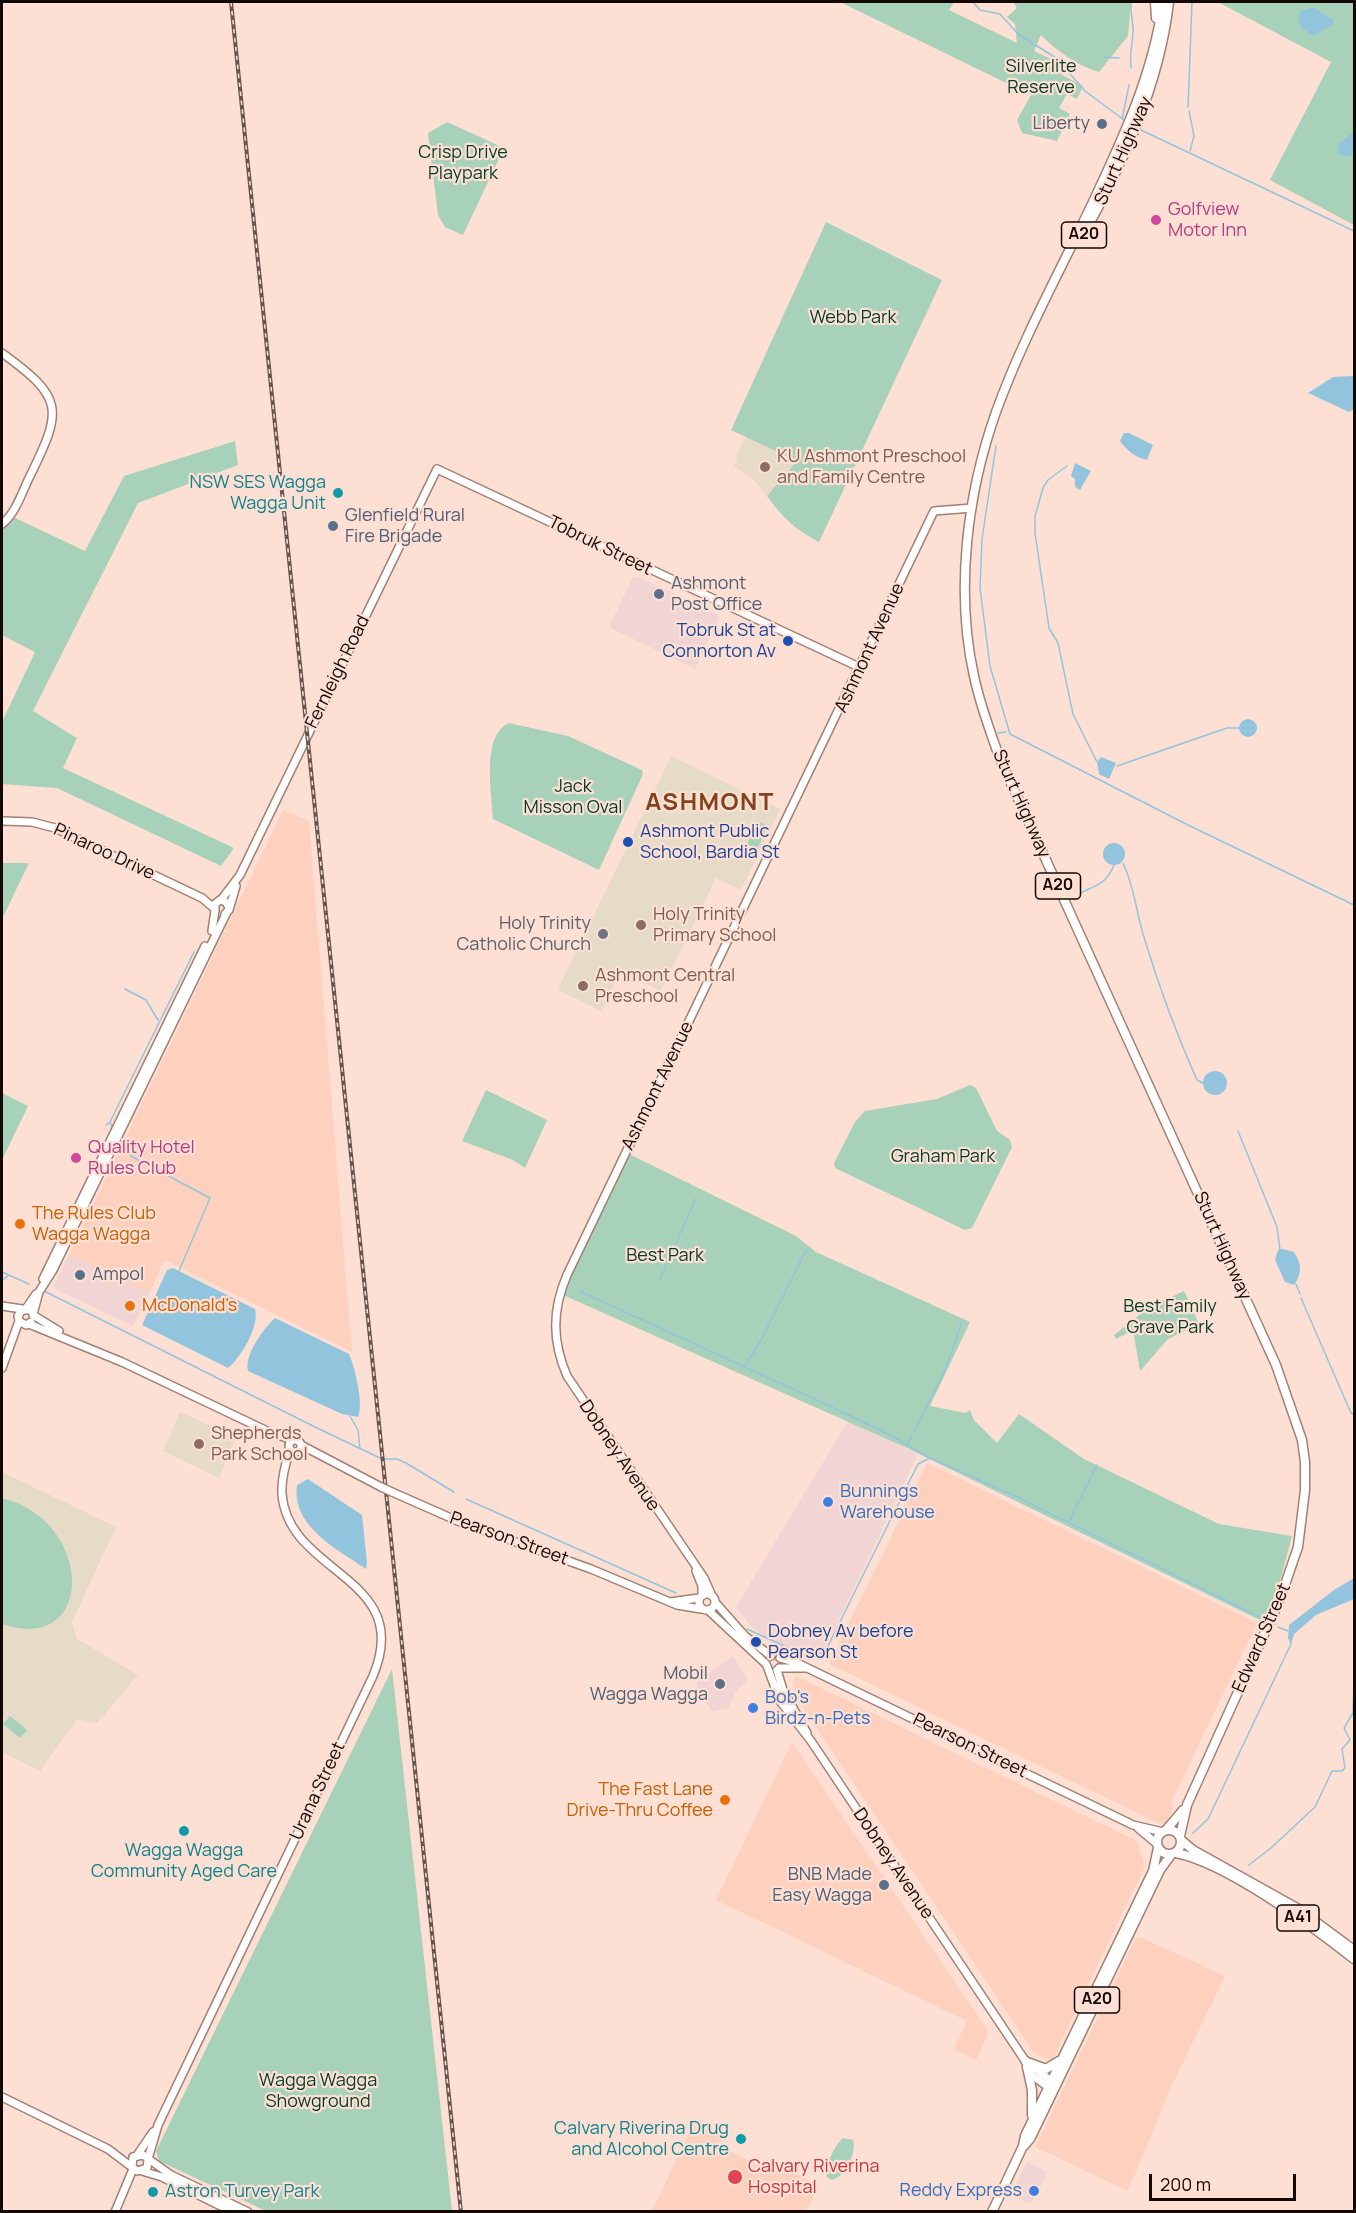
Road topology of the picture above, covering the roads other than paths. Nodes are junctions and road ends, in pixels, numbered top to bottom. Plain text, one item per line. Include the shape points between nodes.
1 (1155, 2) edge
2 (1163, 2) edge
3 (1169, 2) edge
4 (1154, 49) junction
5 (1134, 125) junction
6 (2, 353) edge
7 (437, 469) joint
8 (972, 508) junction
9 (2, 524) edge
10 (861, 668) junction
11 (2, 821) edge
12 (240, 875) junction
13 (217, 905) junction
14 (228, 910) junction
15 (2, 1306) edge
16 (24, 1310) junction
17 (33, 1315) junction
18 (23, 1322) junction
19 (556, 1341) joint
20 (122, 1362) junction
21 (2, 1368) edge
22 (294, 1447) junction
23 (1305, 1462) joint
24 (694, 1566) junction
25 (700, 1597) junction
26 (714, 1599) junction
27 (670, 1602) junction
28 (705, 1610) junction
29 (771, 1656) junction
30 (780, 1658) junction
31 (767, 1665) junction
32 (807, 1668) junction
33 (778, 1669) junction
34 (811, 1741) junction
35 (1187, 1805) junction
36 (1133, 1825) junction
37 (1164, 1831) junction
38 (1180, 1838) junction
39 (1157, 1846) junction
40 (1174, 1854) junction
41 (1354, 1950) edge
42 (1354, 1959) edge
43 (1062, 2057) junction
44 (1027, 2063) junction
45 (1051, 2085) junction
46 (2, 2097) edge
47 (1032, 2121) junction
48 (158, 2125) junction
49 (1023, 2146) junction
50 (108, 2149) junction
51 (136, 2155) junction
52 (148, 2160) junction
53 (137, 2170) junction
54 (115, 2211) edge
55 (233, 2211) edge
56 (248, 2211) edge
57 (992, 2211) edge

1 - 4 highway
2 - 4 highway, Sturt Highway / A20
3 - 5 highway, Sturt Highway / A20 via 1157,70
4 - 5 highway, Sturt Highway / A20
5 - 8 highway, Sturt Highway / A20 via 1097,211 1052,290 996,413
6 - 9 street via 45,390 53,418 48,439 14,509
7 - 10 street, Tobruk Street
7 - 12 street, Fernleigh Road
8 - 10 street, Ashmont Avenue via 934,511
8 - 23 highway, Sturt Highway / A20 via 966,603 974,675 985,717 1000,759 1275,1365 1302,1440
10 - 19 street, Ashmont Avenue via 567,1275 557,1304
11 - 13 street, Pinaroo Drive via 55,828
12 - 13 street, Fernleigh Road
12 - 14 street, Fernleigh Road
13 - 14 street, Pinaroo Drive via 228,903
13 - 14 street via 220,915
13 - 16 street, Fernleigh Road via 212,930 35,1296
14 - 17 street, Fernleigh Road via 39,1292
15 - 16 street, Pearson Street
15 - 18 street, Pearson Street
16 - 17 street, Pearson Street
16 - 18 street, Fernleigh Road
17 - 18 street, Fernleigh Road
17 - 20 street, Pearson Street
18 - 20 street, Pearson Street
18 - 21 street
19 - 24 street, Dobney Avenue via 572,1386
20 - 22 street, Pearson Street
22 - 27 street, Pearson Street, bridge via 460,1522
22 - 48 street, Urana Street via 284,1472 283,1502 296,1533 363,1592 376,1613 382,1650
23 - 35 highway, Edward Street / A20 via 1303,1521 1291,1572
24 - 25 street, Dobney Avenue via 702,1586
24 - 26 street, Dobney Avenue
25 - 26 street
25 - 27 street
25 - 28 street, Dobney Avenue
26 - 28 street
26 - 29 street, Dobney Avenue via 745,1636
27 - 28 street, Pearson Street
28 - 31 street, Dobney Avenue
29 - 30 street, Pearson Street
29 - 31 street
30 - 32 street, Pearson Street
30 - 33 street
31 - 33 street
31 - 34 street, Dobney Avenue via 780,1701
32 - 33 street, Pearson Street
32 - 36 street, Pearson Street
33 - 34 street via 783,1690
34 - 44 street, Dobney Avenue
35 - 37 highway, Edward Street / A20
35 - 38 highway, Edward Street / A20
36 - 37 street, Pearson Street
36 - 39 street, Pearson Street
37 - 38 highway, A41 via 1174,1831
37 - 39 highway, A20
38 - 40 highway, A20
38 - 41 highway, A41 via 1193,1850 1297,1908
39 - 40 highway, A41 via 1164,1853
39 - 43 highway, A20 via 1153,1871
40 - 42 highway, A41 via 1196,1859 1239,1882 1294,1915
40 - 45 highway, A20 via 1160,1870
43 - 44 highway via 1046,2069
43 - 45 highway, A20
44 - 45 street, Dobney Avenue
44 - 47 highway
45 - 47 highway, A20
45 - 49 highway, A20 via 1030,2139
46 - 50 street
47 - 49 highway, A20
48 - 51 street, Urana Street
48 - 52 street, Urana Street
49 - 57 highway, A20
50 - 51 street
50 - 53 street
51 - 52 street
51 - 53 street, Urana Street via 131,2161
52 - 53 street, Urana Street via 147,2168
52 - 56 street
53 - 54 street
53 - 55 street via 162,2177

